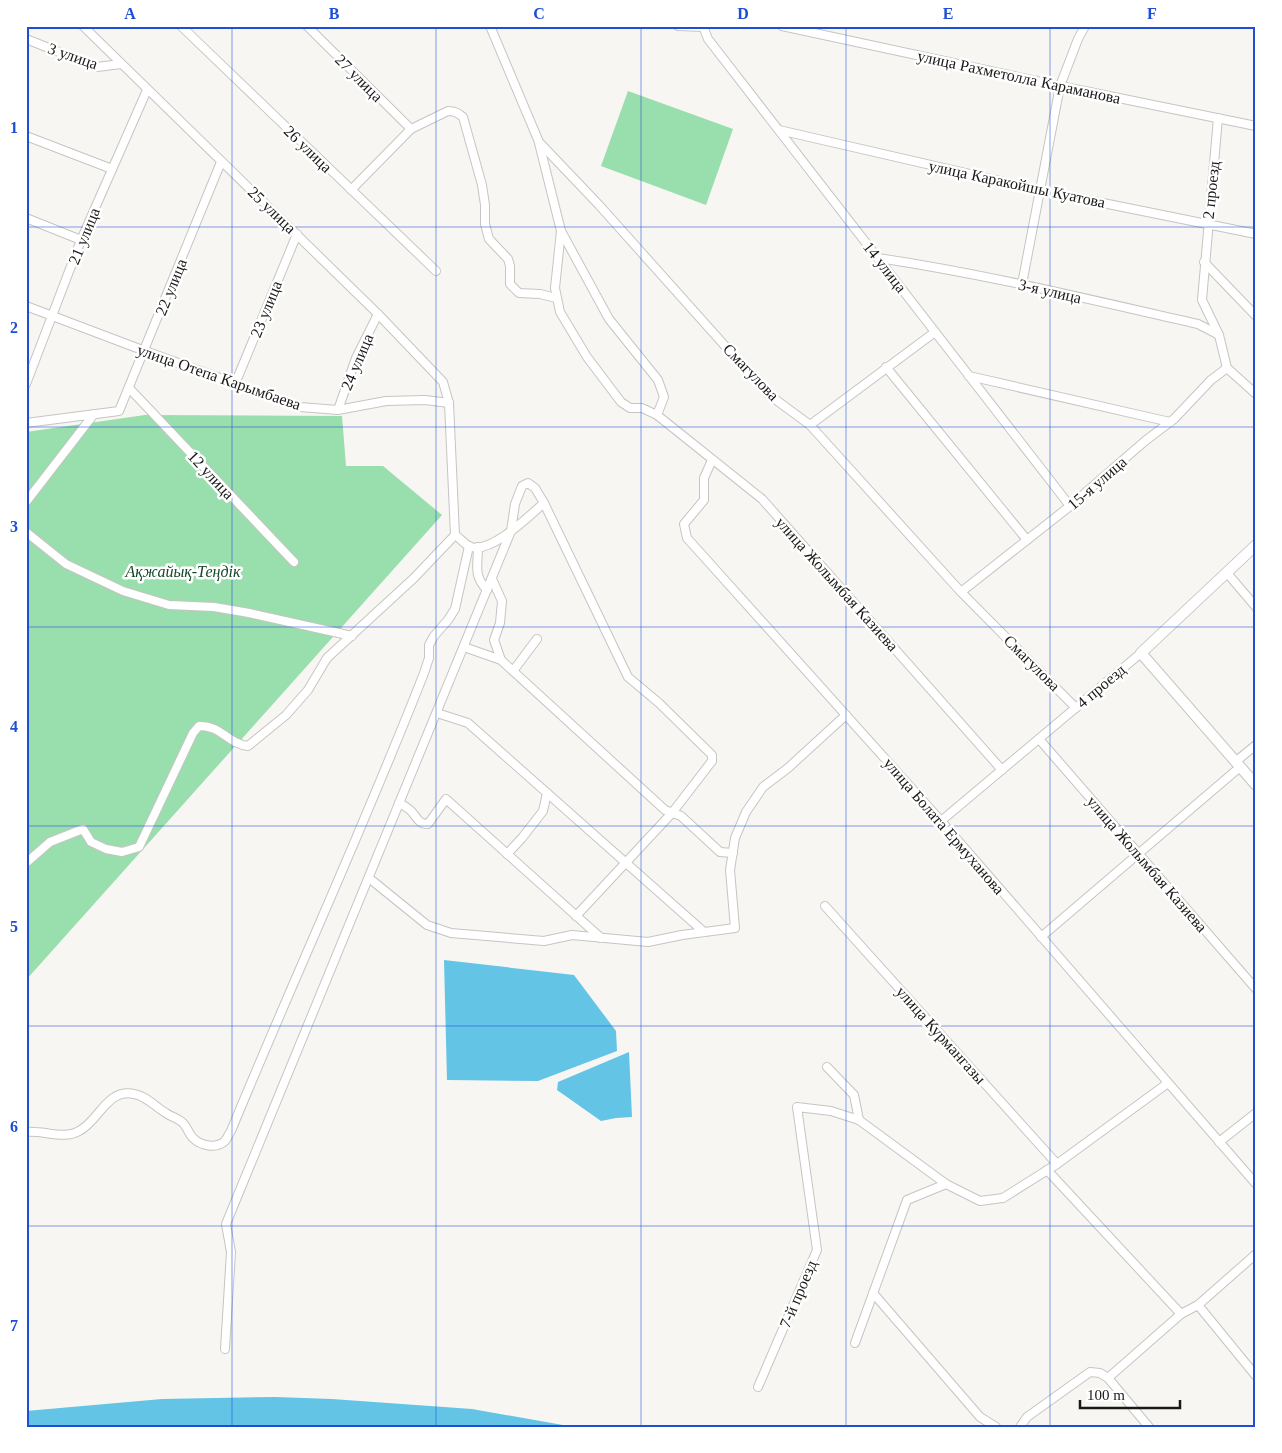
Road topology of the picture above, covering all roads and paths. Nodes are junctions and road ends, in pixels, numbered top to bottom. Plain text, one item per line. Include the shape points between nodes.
1 (83, 26) edge
2 (181, 26) edge
3 (307, 26) edge
4 (490, 26) edge
5 (678, 26) edge
6 (782, 26) edge
7 (1085, 26) edge
8 (703, 27) edge
9 (26, 39) edge
10 (121, 64) junction
11 (1060, 86) junction
12 (147, 90) junction
13 (1218, 118) junction
14 (1256, 126) edge
15 (411, 129) junction
16 (779, 130) junction
17 (26, 136) edge
18 (539, 142) junction
19 (221, 162) junction
20 (112, 169) junction
21 (351, 190) junction
22 (1039, 190) junction
23 (26, 218) edge
24 (1208, 223) junction
25 (561, 231) junction
26 (297, 234) junction
27 (1256, 234) edge
28 (81, 240) junction
29 (878, 258) junction
30 (1204, 262) junction
31 (436, 271) dead end
32 (1022, 284) junction
33 (556, 298) junction
34 (26, 306) edge
35 (378, 314) junction
36 (52, 316) junction
37 (1256, 316) edge
38 (935, 332) junction
39 (1219, 335) junction
40 (145, 351) junction
41 (886, 368) junction
42 (1227, 368) junction
43 (969, 376) junction
44 (26, 384) edge
45 (235, 384) junction
46 (129, 388) junction
47 (1256, 394) edge
48 (448, 403) junction
49 (338, 410) junction
50 (94, 414) junction
51 (657, 415) junction
52 (1170, 422) junction
53 (26, 423) edge
54 (810, 425) junction
55 (712, 460) junction
56 (26, 502) edge
57 (544, 504) junction
58 (1070, 506) junction
59 (511, 531) junction
60 (26, 532) edge
61 (455, 534) junction
62 (1027, 540) junction
63 (1256, 545) edge
64 (469, 546) junction
65 (478, 547) junction
66 (294, 562) dead end
67 (1227, 573) junction
68 (492, 578) junction
69 (487, 590) junction
70 (962, 592) junction
71 (1256, 606) edge
72 (352, 636) junction
73 (538, 639) dead end
74 (464, 646) junction
75 (1141, 653) junction
76 (501, 660) junction
77 (513, 671) junction
78 (1076, 708) junction
79 (437, 713) junction
80 (846, 714) junction
81 (1039, 739) junction
82 (1256, 745) edge
83 (1238, 765) junction
84 (1002, 770) junction
85 (1256, 785) edge
86 (548, 793) junction
87 (400, 803) junction
88 (672, 813) junction
89 (941, 821) junction
90 (733, 852) junction
91 (507, 854) junction
92 (1138, 854) junction
93 (626, 862) junction
94 (26, 863) edge
95 (368, 878) junction
96 (825, 906) dead end
97 (576, 916) junction
98 (704, 932) junction
99 (1041, 937) junction
100 (601, 938) junction
101 (1256, 989) edge
102 (827, 1067) dead end
103 (1168, 1083) junction
104 (1256, 1113) edge
105 (859, 1120) junction
106 (26, 1132) edge
107 (1219, 1142) junction
108 (1057, 1164) junction
109 (1047, 1170) junction
110 (946, 1184) junction
111 (1256, 1184) edge
112 (1256, 1254) edge
113 (873, 1293) junction
114 (1198, 1305) junction
115 (1181, 1314) junction
116 (855, 1343) dead end
117 (226, 1349) dead end
118 (1256, 1376) edge
119 (1108, 1378) junction
120 (758, 1387) dead end
121 (996, 1427) edge
122 (1020, 1427) edge
123 (1149, 1427) edge

1 - 10 street, 25 улица
2 - 21 street, 26 улица
3 - 15 street, 27 улица
4 - 18 street, Смагулова
5 - 8 street
6 - 11 street, улица Рахметолла Караманова
7 - 11 street
8 - 16 street, 14 улица via 708,39
9 - 10 street, 3 улица via 97,67
10 - 12 street, 25 улица
11 - 13 street, улица Рахметолла Караманова
11 - 22 street
12 - 19 street, 25 улица
12 - 20 street, 21 улица
13 - 14 street, улица Рахметолла Караманова
13 - 24 street, 2 проезд
15 - 21 street
15 - 33 street via 448,111 463,117 482,185 490,239 508,259 510,284 519,293
16 - 22 street, улица Каракойшы Куатова
16 - 29 street, 14 улица
17 - 20 street
18 - 25 street, улица Жолымбая Казиева
18 - 54 street, Смагулова via 768,394
19 - 26 street, 25 улица
19 - 40 street, 22 улица
20 - 28 street, 21 улица
21 - 31 street, 26 улица
22 - 24 street, улица Каракойшы Куатова
22 - 32 street
23 - 28 street
24 - 27 street, улица Каракойшы Куатова
24 - 30 street, 2 проезд
25 - 33 street, улица Жолымбая Казиева
25 - 51 street, улица Жолымбая Казиева via 608,319 658,380 664,397
26 - 35 street, 25 улица
26 - 45 street, 23 улица
28 - 36 street, 21 улица
29 - 32 street, 3-я улица
29 - 38 street, 14 улица
30 - 37 street
30 - 39 street, 2 проезд via 1202,300
32 - 39 street, 3-я улица via 1198,324
33 - 51 street, улица Жолымбая Казиева via 560,312 587,357 621,402 630,408 642,408
34 - 36 street, улица Отепа Карымбаева
35 - 48 street, 25 улица via 443,382
35 - 49 street, 24 улица via 356,358
36 - 40 street, улица Отепа Карымбаева
36 - 44 street, 21 улица
38 - 41 street
38 - 43 street, 14 улица
39 - 42 street, 2 проезд
40 - 45 street, улица Отепа Карымбаева
40 - 46 street, 22 улица
41 - 54 street
41 - 62 street
42 - 47 street
42 - 52 street, 15-я улица
43 - 52 street
43 - 58 street, 14 улица
45 - 49 street, улица Отепа Карымбаева via 300,407
46 - 50 street, 22 улица via 119,412
46 - 66 street, 12 улица
48 - 49 street, улица Отепа Карымбаева via 386,401
48 - 61 street, 25 улица
50 - 53 street
50 - 56 street
51 - 55 street, улица Жолымбая Казиева
52 - 58 street, 15-я улица
54 - 70 street, Смагулова
55 - 80 street, улица Болата Ермуханова via 704,478 704,500 684,524 687,538
55 - 84 street, улица Жолымбая Казиева via 762,499
57 - 59 street
57 - 59 street via 535,488 528,484 522,486 515,504
57 - 88 street via 628,676 712,755 709,767
58 - 62 street, 15-я улица
59 - 65 street
59 - 68 street
60 - 72 street via 66,564 123,591 169,604 249,613
61 - 64 street
61 - 72 street
62 - 70 street, 15-я улица
63 - 67 street, 4 проезд
64 - 65 street
64 - 106 street via 454,609 429,645 429,658 378,789 224,1141 202,1145 194,1140 184,1123 148,1099 122,1093 78,1132
65 - 69 street via 477,574
67 - 71 street
67 - 75 street, 4 проезд
68 - 69 street
68 - 76 street via 502,601 494,640
69 - 74 street
70 - 78 street, Смагулова
72 - 94 street via 327,658 308,690 286,716 248,746 240,745 210,726 199,726 192,733 139,847 122,852 106,849 91,842 83,828 50,842
73 - 77 street
74 - 76 street
74 - 79 street
75 - 78 street, 4 проезд
75 - 83 street
76 - 77 street
77 - 88 street
78 - 81 street, 4 проезд
79 - 86 street via 468,723
79 - 87 street
80 - 89 street, улица Болата Ермуханова
80 - 90 street via 763,787 746,812
81 - 84 street, 4 проезд
81 - 92 street, улица Жолымбая Казиева
82 - 83 street
83 - 85 street
83 - 92 street
84 - 89 street, 4 проезд
86 - 91 street via 543,811
86 - 93 street
87 - 91 street via 411,810 416,819 428,824 446,799
87 - 95 street
88 - 90 street via 681,816 720,852
88 - 93 street
89 - 99 street, улица Болата Ермуханова
90 - 98 street via 730,870 735,928
91 - 97 street
92 - 99 street
92 - 101 street, улица Жолымбая Казиева
93 - 97 street
93 - 98 street
95 - 100 street via 427,925 451,933 544,941 572,935
95 - 117 street via 226,1224 231,1252
96 - 108 street, улица Курмангазы
97 - 100 street
98 - 100 street via 648,942
99 - 103 street, улица Болата Ермуханова
102 - 105 street via 854,1095
103 - 107 street, улица Болата Ермуханова
103 - 108 street
104 - 107 street
105 - 110 street
105 - 120 street, 7-й проезд via 831,1111 797,1108 817,1250
107 - 111 street, улица Болата Ермуханова
108 - 109 street
109 - 110 street via 1003,1198 980,1201
109 - 115 street
110 - 113 street via 907,1200
112 - 114 street
113 - 116 street
113 - 121 street via 980,1417
114 - 115 street
114 - 118 street
115 - 119 street
119 - 122 street via 1100,1372 1090,1372 1027,1417
119 - 123 street

